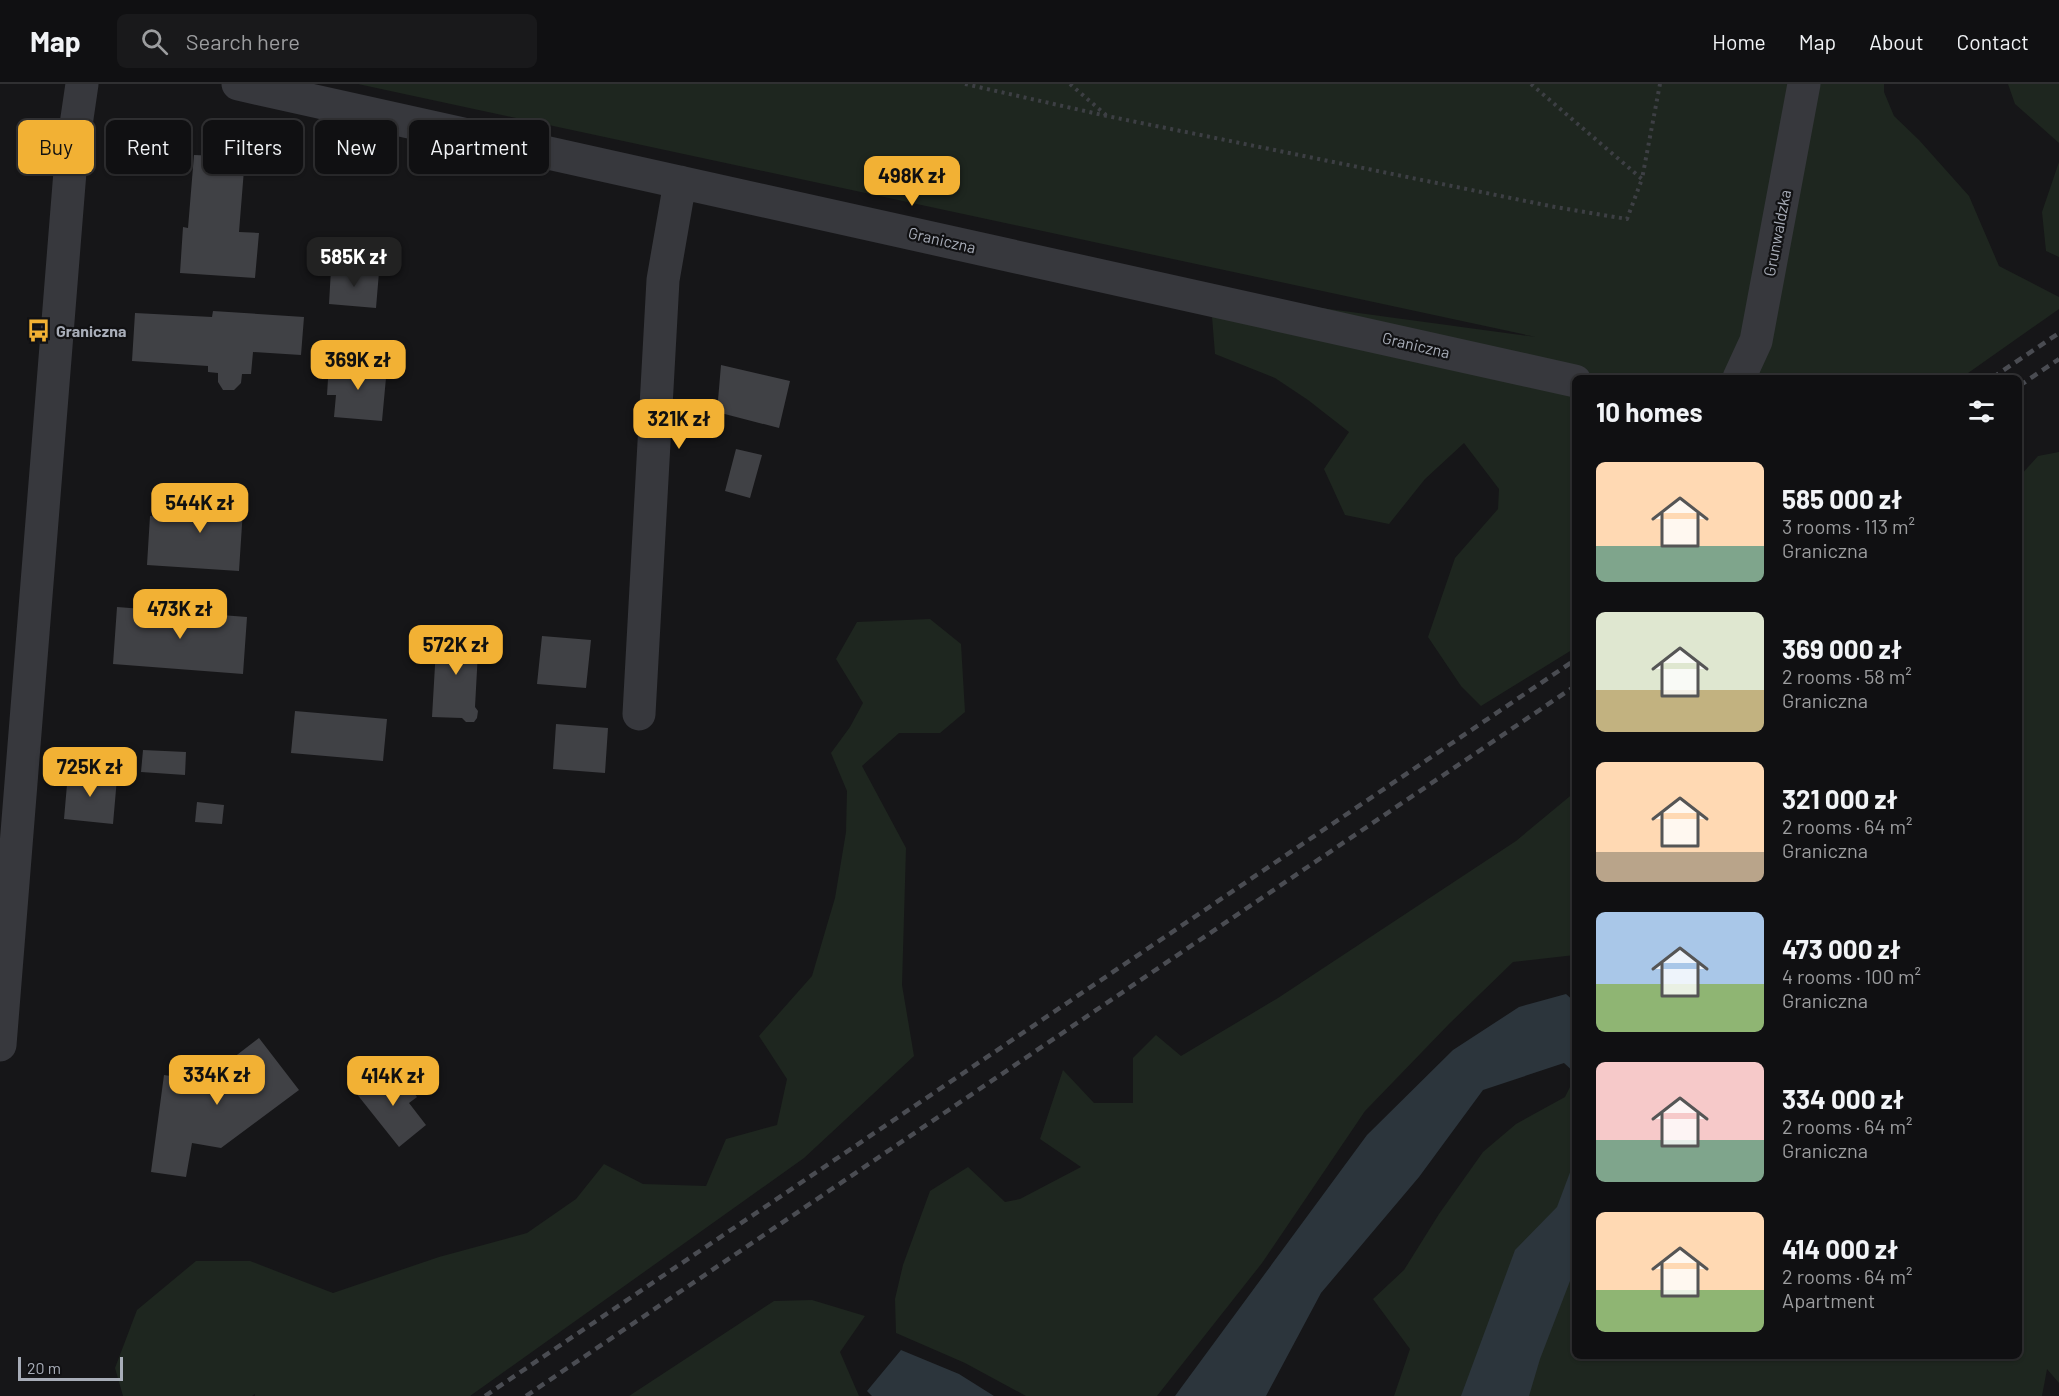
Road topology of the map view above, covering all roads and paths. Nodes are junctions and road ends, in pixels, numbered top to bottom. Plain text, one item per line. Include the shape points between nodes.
1 (82, 84) edge
2 (238, 84) edge
3 (965, 84) edge
4 (1070, 84) edge
5 (1531, 84) edge
6 (1660, 84) edge
7 (1804, 84) edge
8 (1107, 116) junction
9 (1642, 179) junction
10 (680, 182) junction
11 (1740, 375) edge
12 (1572, 380) edge
13 (639, 714) dead end
14 (0, 1045) edge

1 - 14 street via 71,159
2 - 10 street, Graniczna
3 - 8 path
4 - 8 path
5 - 9 path
6 - 9 path
7 - 11 street, Grunwaldzka via 1756,341
8 - 9 path via 1627,219
10 - 12 street, Graniczna
10 - 13 street via 663,280

